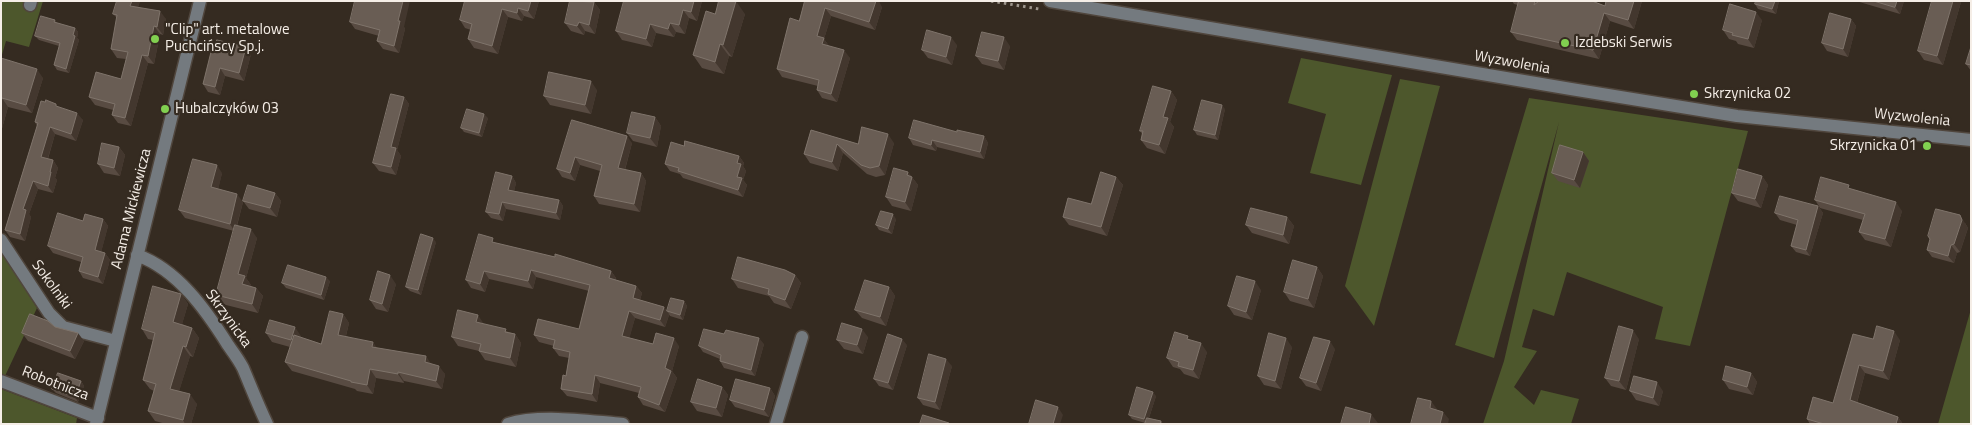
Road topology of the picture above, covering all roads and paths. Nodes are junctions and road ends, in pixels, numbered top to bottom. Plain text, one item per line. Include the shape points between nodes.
1 (200, 1) edge
2 (1050, 1) edge
3 (1971, 140) edge
4 (1, 240) edge
5 (137, 255) junction
6 (802, 337) dead end
7 (116, 342) junction
8 (1, 381) edge
9 (97, 421) edge
10 (267, 424) edge
11 (508, 424) edge
12 (623, 424) edge
13 (776, 424) edge

1 - 5 street, Adama Mickiewicza
2 - 3 street, Wyzwolenia via 1738,116
4 - 7 street, Sokolniki via 49,313 63,327
5 - 7 street, Adama Mickiewicza
5 - 10 street, Skrzynicka via 147,258 170,275 216,325 242,366
6 - 13 street
7 - 9 street, Adama Mickiewicza
8 - 9 street, Robotnicza
11 - 12 street via 548,419

